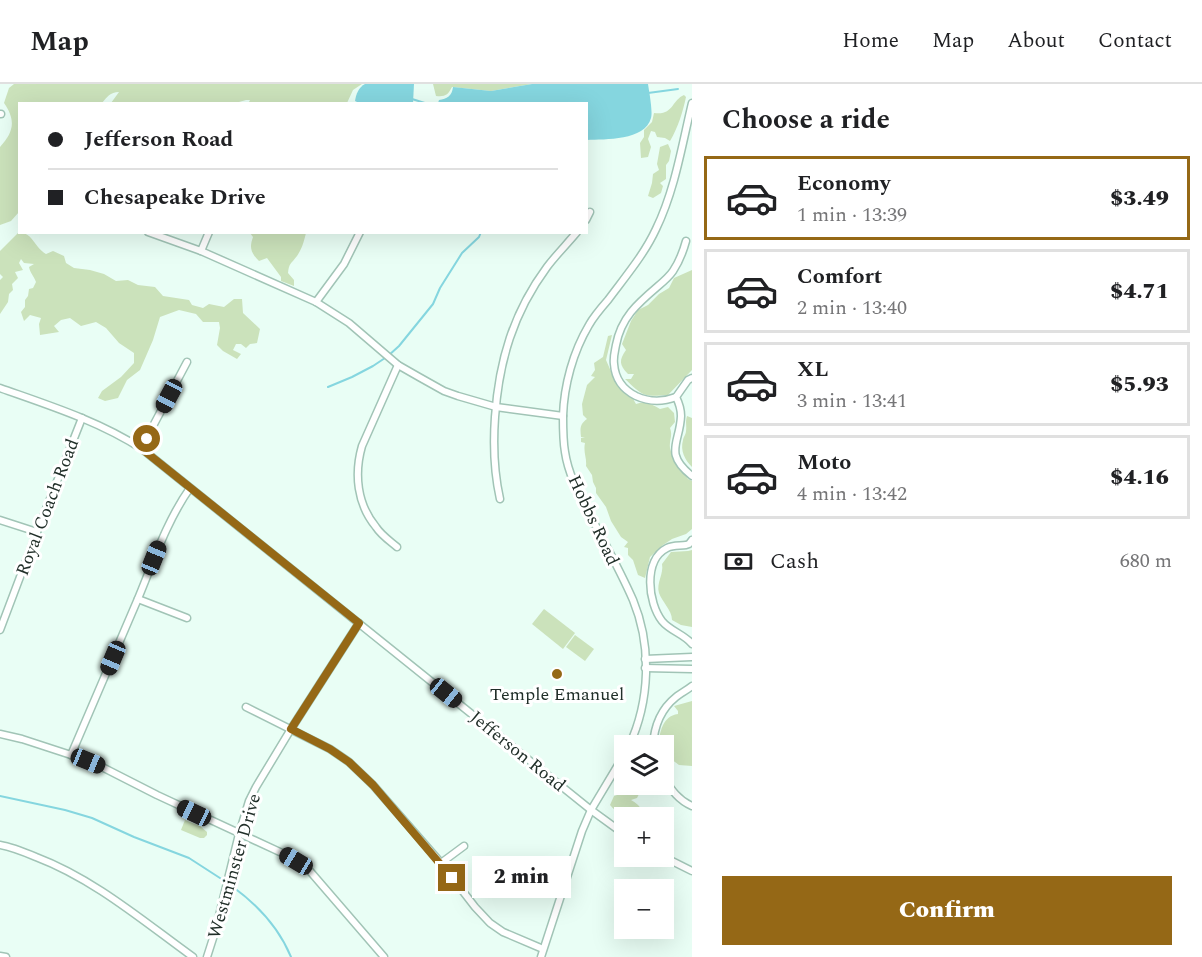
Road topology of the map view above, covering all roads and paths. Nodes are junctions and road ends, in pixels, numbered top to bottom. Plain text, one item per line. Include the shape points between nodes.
1 (692, 103) edge
2 (590, 212) dead end
3 (588, 216) edge
4 (154, 234) edge
5 (207, 234) edge
6 (359, 234) edge
7 (575, 234) edge
8 (686, 241) dead end
9 (201, 251) junction
10 (316, 302) junction
11 (187, 362) dead end
12 (398, 364) junction
13 (692, 378) edge
14 (0, 388) edge
15 (676, 397) junction
16 (496, 407) junction
17 (563, 416) junction
18 (82, 418) junction
19 (142, 449) junction
20 (692, 476) edge
21 (190, 488) junction
22 (500, 499) dead end
23 (0, 520) edge
24 (37, 532) junction
25 (692, 540) edge
26 (397, 547) dead end
27 (138, 599) junction
28 (188, 618) dead end
29 (359, 623) junction
30 (0, 630) edge
31 (692, 644) edge
32 (692, 657) edge
33 (645, 659) junction
34 (645, 668) junction
35 (692, 669) edge
36 (692, 686) edge
37 (246, 707) dead end
38 (291, 729) junction
39 (0, 734) edge
40 (633, 735) edge
41 (654, 735) edge
42 (71, 755) junction
43 (614, 772) edge
44 (674, 793) edge
45 (692, 806) edge
46 (591, 810) junction
47 (614, 827) edge
48 (239, 834) junction
49 (0, 845) edge
50 (464, 846) dead end
51 (674, 862) edge
52 (441, 863) junction
53 (692, 871) edge
54 (543, 949) junction
55 (0, 956) edge
56 (6, 957) edge
57 (193, 957) edge
58 (207, 957) edge
59 (384, 957) edge
60 (541, 957) edge

1 - 17 street, Hobbs Road via 663,214 640,257 589,324 567,382
2 - 3 street
4 - 9 street
5 - 9 street
6 - 10 street via 344,264
7 - 16 street via 546,268 520,312 503,358
8 - 15 street via 672,273 624,320 613,360 615,376 633,394 655,401
9 - 10 street
10 - 12 street via 349,323
11 - 19 street
12 - 16 street via 444,391
12 - 26 street via 362,446 357,481 366,513
13 - 15 street
14 - 18 street, Jefferson Road
15 - 20 street via 681,416 675,454
16 - 17 street
16 - 22 street via 494,461
17 - 33 street, Hobbs Road via 565,453 574,485 633,601
18 - 19 street, Jefferson Road
18 - 24 street, Royal Coach Road
19 - 21 street, Jefferson Road
21 - 27 street via 163,538
21 - 29 street, Jefferson Road
23 - 24 street
24 - 30 street, Royal Coach Road
25 - 31 street via 659,554 650,588 662,621
27 - 28 street
27 - 42 street
29 - 38 street, Westminster Drive
29 - 46 street, Jefferson Road
32 - 33 street
33 - 34 street, Hobbs Road
34 - 35 street
34 - 40 street, Hobbs Road via 644,697
36 - 41 street via 671,701
37 - 38 street
38 - 48 street, Westminster Drive via 256,787
38 - 52 street via 349,762
39 - 42 street
42 - 48 street
43 - 46 street
44 - 45 street
46 - 47 street, Jefferson Road
46 - 54 street
48 - 58 street, Westminster Drive
48 - 59 street via 309,870
49 - 57 street via 72,872
50 - 52 street
51 - 53 street
52 - 54 street via 490,923
54 - 60 street
55 - 56 street

